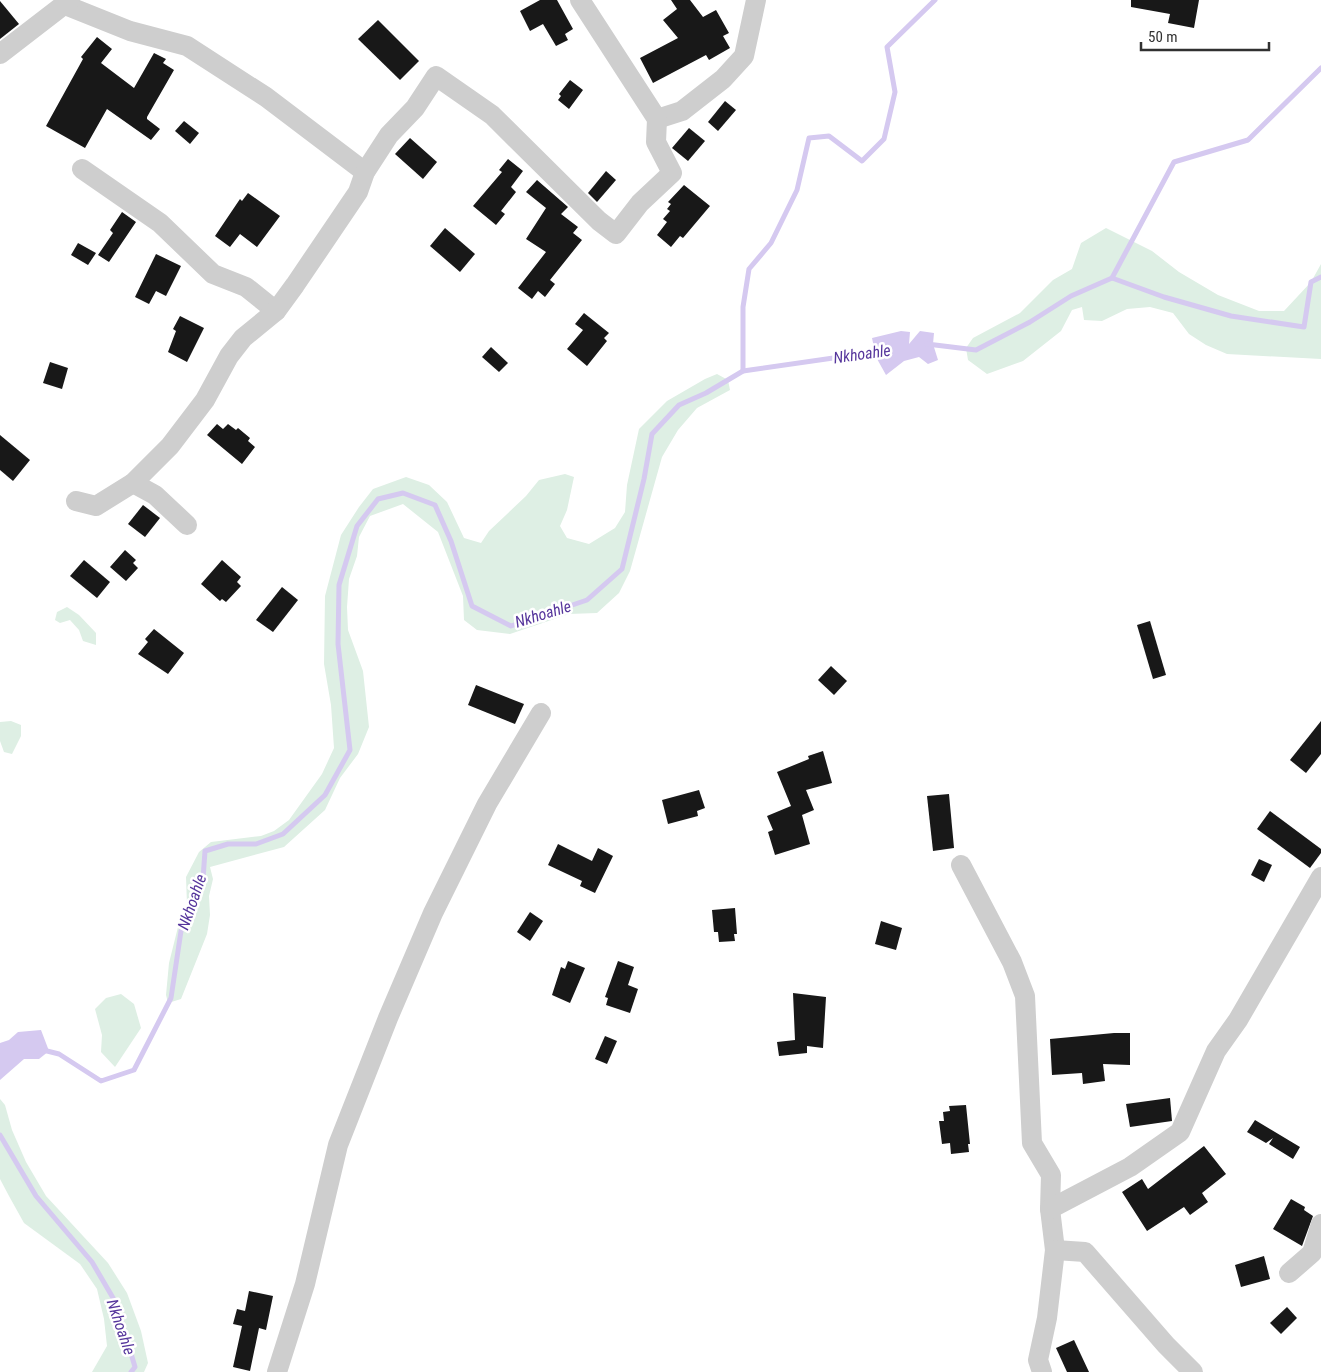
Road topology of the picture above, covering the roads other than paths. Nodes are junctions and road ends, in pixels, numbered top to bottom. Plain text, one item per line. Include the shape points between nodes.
1 (580, 0) edge
2 (756, 0) edge
3 (67, 2) edge
4 (0, 54) edge
5 (657, 119) junction
6 (82, 169) dead end
7 (365, 172) junction
8 (276, 311) junction
9 (133, 483) junction
10 (76, 501) dead end
11 (187, 525) dead end
12 (541, 713) dead end
13 (961, 865) dead end
14 (1321, 877) edge
15 (1050, 1209) junction
16 (1321, 1224) edge
17 (1055, 1250) junction
18 (1290, 1272) dead end
19 (277, 1372) edge
20 (1042, 1372) edge
21 (1193, 1372) edge

1 - 5 street
2 - 5 street via 744,56 723,78 682,111
3 - 4 street
3 - 7 street via 130,31 187,46 266,97
5 - 7 street via 656,142 672,173 640,202 616,234 492,115 436,76 415,108 389,135
6 - 8 street via 160,223 213,274 246,287
7 - 8 street via 358,192
8 - 9 street via 243,338 199,408 170,446
9 - 10 street via 96,506
9 - 11 street via 154,495
12 - 19 street via 487,804 437,905 388,1018 338,1145 305,1284
13 - 15 street via 1012,962 1026,996 1032,1144 1051,1175
14 - 15 street via 1238,1020 1216,1051 1180,1132 1130,1167
15 - 17 street
16 - 18 street via 1312,1253
17 - 20 street via 1038,1360
17 - 21 street via 1085,1252

